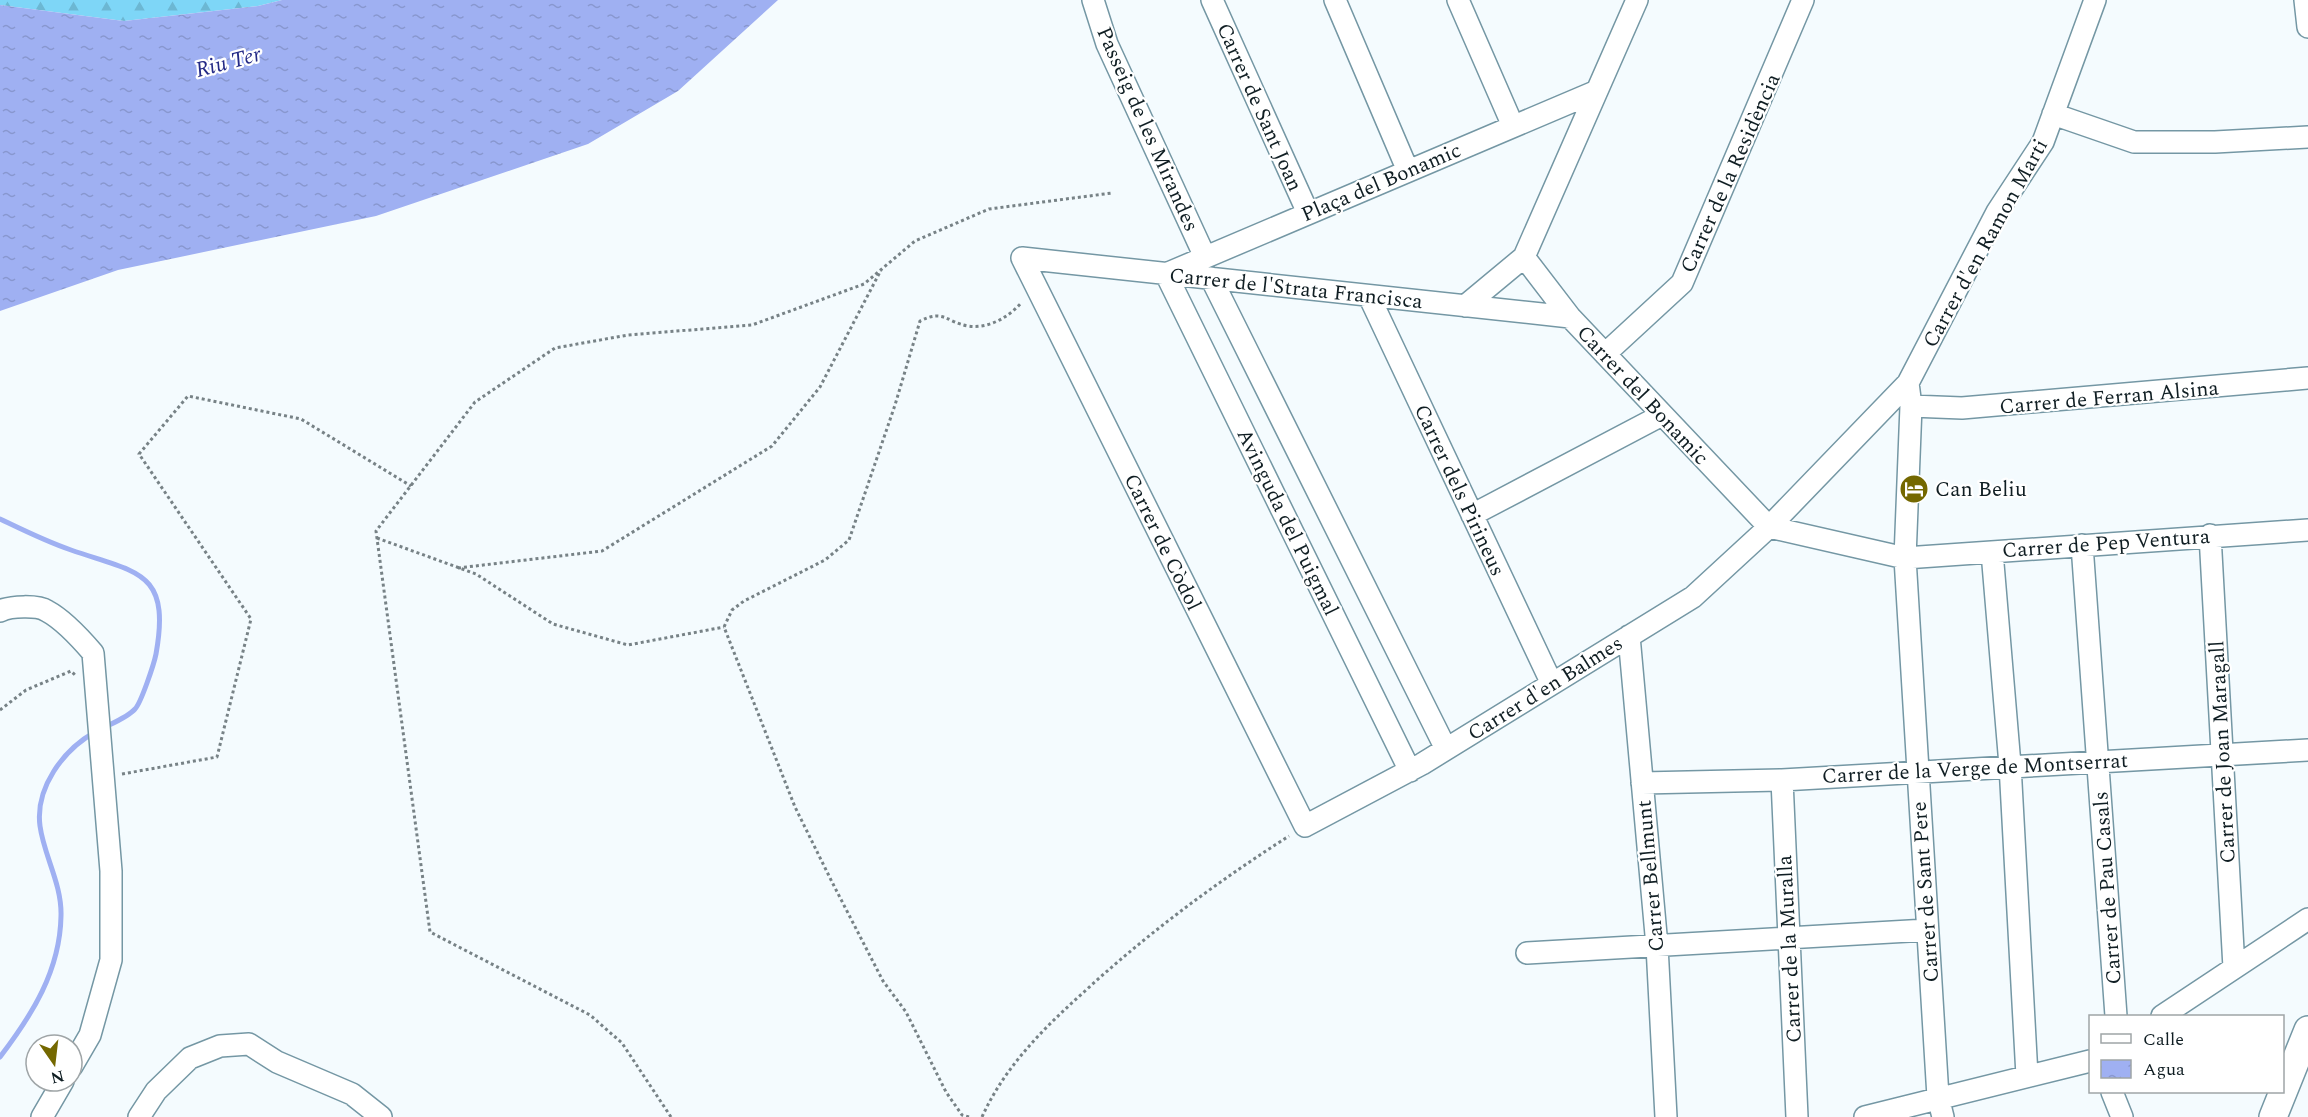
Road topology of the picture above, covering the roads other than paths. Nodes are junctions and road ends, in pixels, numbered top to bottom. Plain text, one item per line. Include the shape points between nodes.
1 (1093, 0) edge
2 (1212, 0) edge
3 (1335, 0) edge
4 (1458, 0) edge
5 (1637, 0) edge
6 (1803, 0) edge
7 (2095, 0) edge
8 (2305, 0) edge
9 (2308, 27) edge
10 (1597, 91) junction
11 (2053, 114) junction
12 (1513, 126) junction
13 (2308, 137) edge
14 (1408, 171) junction
15 (1308, 213) junction
16 (1204, 257) junction
17 (1524, 257) junction
18 (1022, 258) joint
19 (1166, 274) junction
20 (1211, 278) junction
21 (1369, 296) junction
22 (1465, 306) junction
23 (1570, 317) junction
24 (1605, 354) junction
25 (2308, 378) edge
26 (1908, 383) junction
27 (1911, 406) junction
28 (1662, 415) junction
29 (1472, 515) junction
30 (1769, 527) junction
31 (2308, 530) edge
32 (2210, 535) junction
33 (2082, 545) junction
34 (1992, 552) junction
35 (1905, 558) junction
36 (0, 612) edge
37 (1629, 636) junction
38 (1552, 684) junction
39 (1446, 749) junction
40 (2308, 750) edge
41 (2222, 754) junction
42 (2097, 761) junction
43 (2010, 765) junction
44 (1917, 770) junction
45 (1410, 771) junction
46 (1782, 780) junction
47 (1642, 783) junction
48 (1305, 826) joint
49 (2308, 919) edge
50 (1927, 930) junction
51 (1789, 938) junction
52 (1657, 946) junction
53 (1527, 953) dead end
54 (2234, 968) junction
55 (2116, 1015) edge
56 (2165, 1015) edge
57 (2308, 1029) edge
58 (84, 1045) edge
59 (2089, 1061) edge
60 (2027, 1076) junction
61 (2284, 1089) edge
62 (56, 1093) edge
63 (2112, 1093) edge
64 (2283, 1093) edge
65 (1941, 1107) edge
66 (42, 1117) edge
67 (139, 1117) edge
68 (381, 1117) edge
69 (1666, 1117) edge
70 (1797, 1117) edge
71 (1865, 1117) edge
72 (2122, 1117) edge
73 (2273, 1117) edge

1 - 16 street, Passeig de les Mirandes via 1107,44
2 - 15 street, Carrer de Sant Joan
3 - 14 street
4 - 12 street
5 - 10 street
6 - 24 street, Carrer de la Residència via 1682,283
7 - 11 street, Carrer d'en Ramon Marti
8 - 9 street
10 - 12 street, Plaça del Bonamic
10 - 17 street
11 - 13 street via 2134,142
11 - 26 street, Carrer d'en Ramon Marti via 2043,142 1998,212
12 - 14 street, Plaça del Bonamic
14 - 15 street, Plaça del Bonamic
15 - 16 street, Plaça del Bonamic
16 - 19 street, Plaça del Bonamic
17 - 22 street
17 - 23 street, Carrer del Bonamic
18 - 19 street, Carrer de l'Strata Francisca
18 - 48 street, Carrer de Còdol
19 - 20 street, Carrer de l'Strata Francisca
19 - 45 street, Avinguda del Puigmal
20 - 21 street, Carrer de l'Strata Francisca
20 - 39 street, Avinguda del Puigmal
21 - 22 street, Carrer de l'Strata Francisca
21 - 29 street, Carrer dels Pirineus
22 - 23 street, Carrer de l'Strata Francisca
23 - 24 street, Carrer del Bonamic
24 - 28 street, Carrer del Bonamic
25 - 27 street, Carrer de Ferran Alsina via 1962,408
26 - 27 street, Carrer de Sant Pere
26 - 30 street, Carrer d'en Ramon Marti
27 - 35 street, Carrer de Sant Pere
28 - 29 street
28 - 30 street, Carrer del Bonamic
29 - 38 street, Carrer dels Pirineus
30 - 35 street, Carrer de Pep Ventura
30 - 37 street, Carrer d'en Balmes via 1693,597
31 - 32 street, Carrer de Pep Ventura
32 - 33 street, Carrer de Pep Ventura
32 - 41 street, Carrer de Joan Maragall
33 - 34 street, Carrer de Pep Ventura
33 - 42 street, Carrer de Pau Casals
34 - 35 street, Carrer de Pep Ventura
34 - 43 street
35 - 44 street, Carrer de Sant Pere
36 - 58 street via 7,608 46,609 83,640 93,654 111,871 111,960
37 - 38 street, Carrer d'en Balmes
37 - 47 street, Carrer Bellmunt
38 - 39 street, Carrer d'en Balmes
39 - 45 street, Carrer d'en Balmes
40 - 41 street, Carrer de la Verge de Montserrat
41 - 42 street, Carrer de la Verge de Montserrat
41 - 54 street, Carrer de Joan Maragall
42 - 43 street, Carrer de la Verge de Montserrat
42 - 55 street, Carrer de Pau Casals
43 - 44 street, Carrer de la Verge de Montserrat
43 - 60 street
44 - 46 street, Carrer de la Verge de Montserrat
44 - 50 street, Carrer de Sant Pere
45 - 48 street, Carrer d'en Balmes
46 - 47 street, Carrer de la Verge de Montserrat
46 - 51 street, Carrer de la Muralla
47 - 52 street, Carrer Bellmunt
49 - 54 street
50 - 51 street
50 - 65 street, Carrer de Sant Pere
51 - 52 street
51 - 70 street, Carrer de la Muralla
52 - 53 street
52 - 69 street, Carrer Bellmunt
54 - 56 street
57 - 61 street
59 - 60 street
60 - 65 street
62 - 66 street
63 - 72 street
64 - 73 street
65 - 71 street
67 - 68 street via 156,1091 190,1058 220,1046 249,1044 277,1062 352,1094

